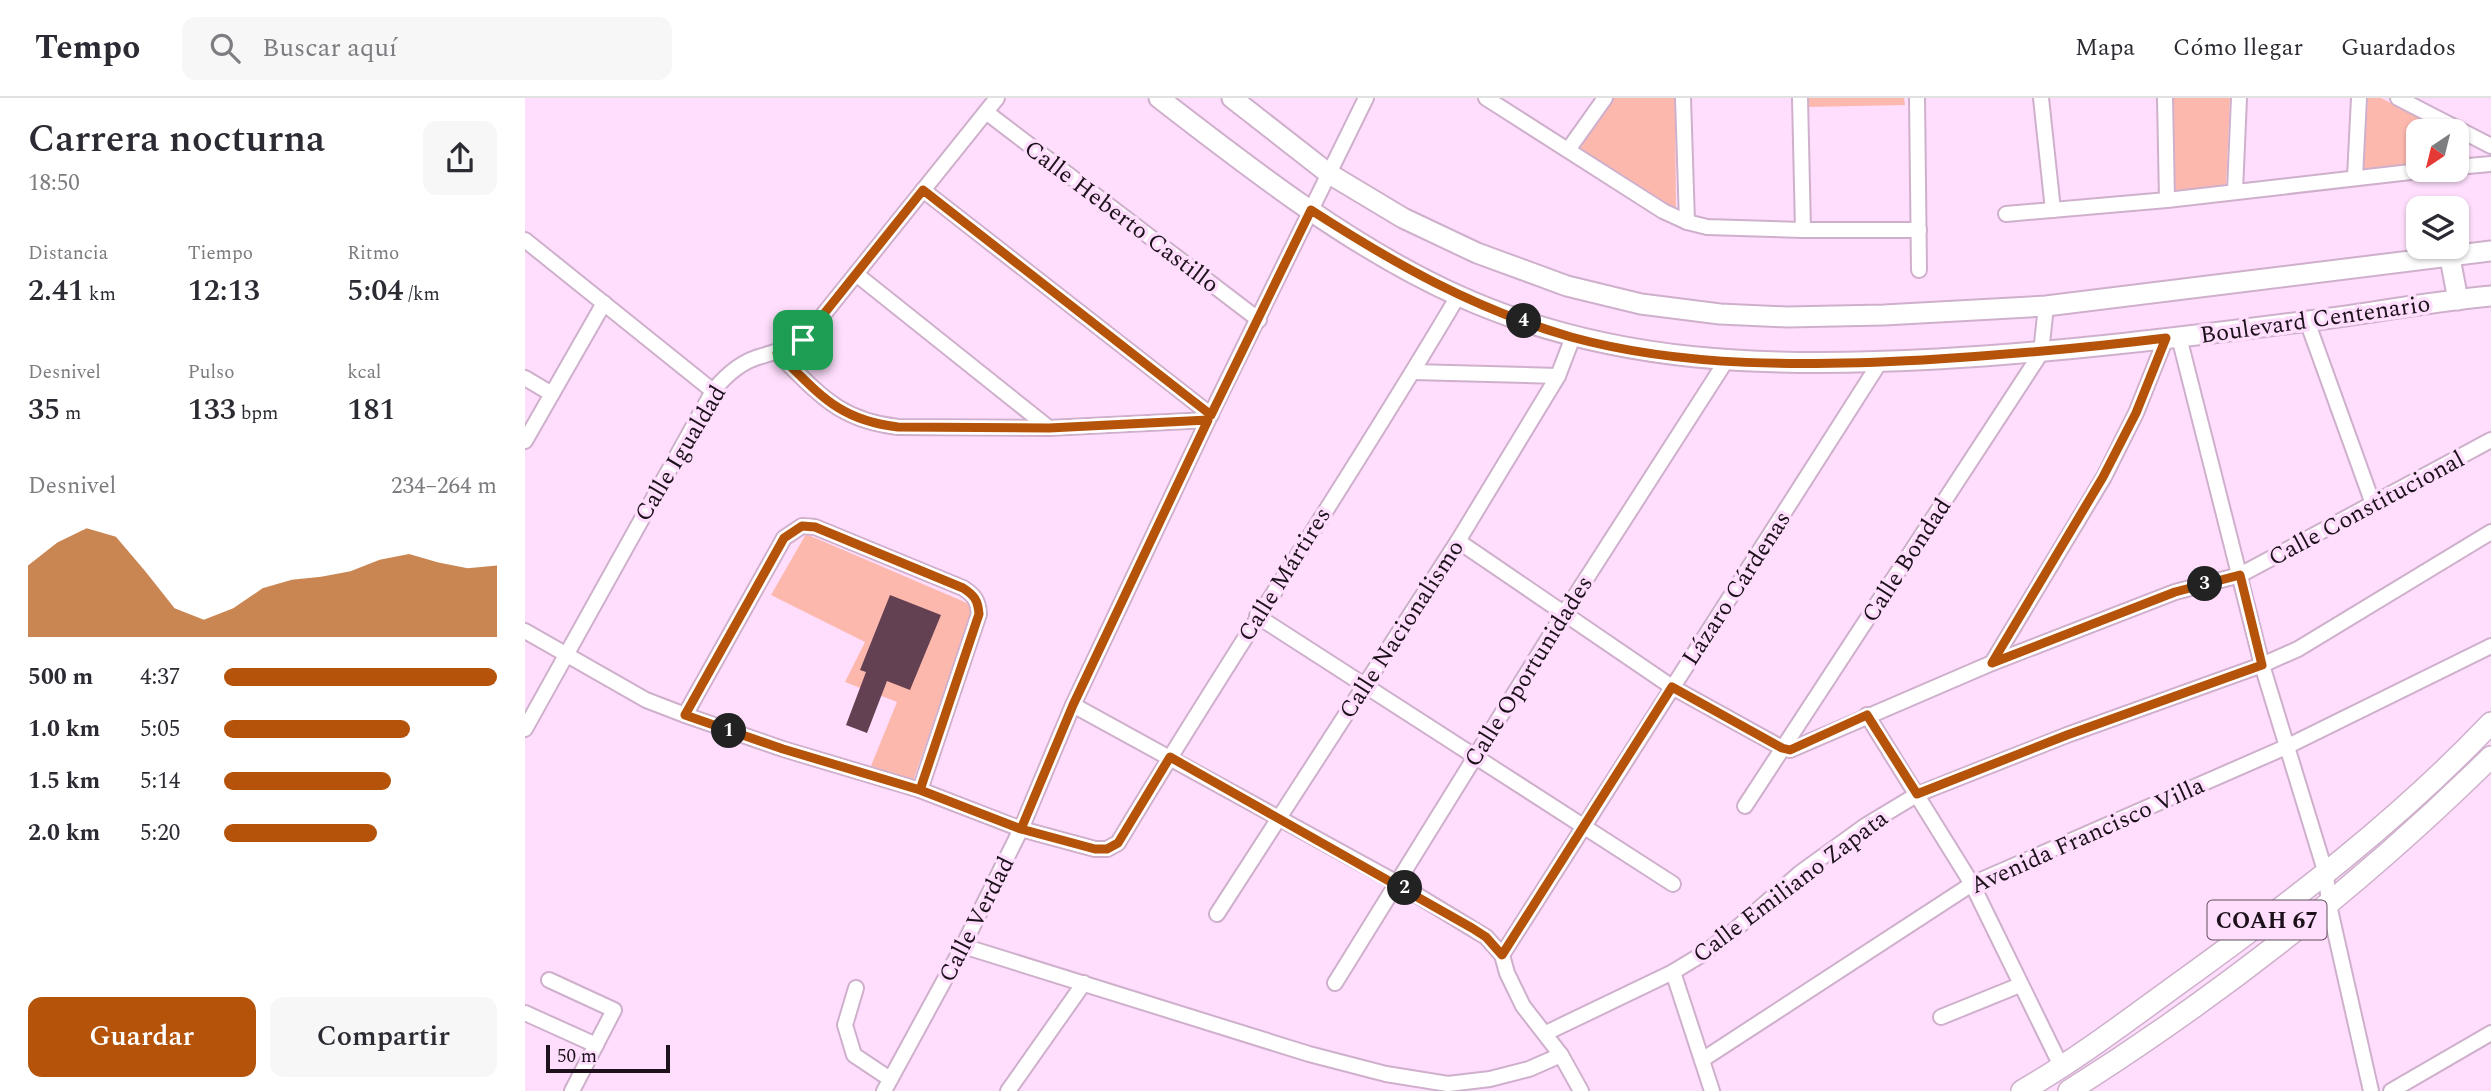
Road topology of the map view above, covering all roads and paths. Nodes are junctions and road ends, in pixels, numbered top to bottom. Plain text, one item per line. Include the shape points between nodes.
1 (997, 98) edge
2 (1159, 98) edge
3 (1232, 98) edge
4 (1366, 98) edge
5 (1486, 98) edge
6 (1605, 98) edge
7 (1683, 98) edge
8 (1800, 98) edge
9 (1917, 98) edge
10 (2041, 98) edge
11 (2165, 98) edge
12 (2239, 98) edge
13 (2359, 98) edge
14 (2398, 98) edge
15 (986, 111) junction
16 (2491, 146) edge
17 (1569, 150) junction
18 (2491, 164) edge
19 (2469, 166) edge
20 (2406, 172) edge
21 (1328, 173) junction
22 (2355, 177) junction
23 (923, 190) junction
24 (2235, 191) junction
25 (2167, 200) junction
26 (1311, 210) junction
27 (2053, 210) junction
28 (2006, 214) dead end
29 (1687, 222) junction
30 (1803, 230) junction
31 (1919, 230) junction
32 (525, 240) edge
33 (2491, 251) edge
34 (2469, 255) edge
35 (2442, 259) edge
36 (2450, 259) edge
37 (1919, 270) dead end
38 (856, 274) junction
39 (1458, 296) junction
40 (2491, 296) edge
41 (2458, 300) junction
42 (604, 303) junction
43 (2046, 306) junction
44 (1259, 320) junction
45 (2307, 321) junction
46 (1573, 337) junction
47 (2172, 337) junction
48 (777, 353) junction
49 (2042, 353) junction
50 (1726, 361) junction
51 (1880, 362) junction
52 (1413, 372) junction
53 (1558, 376) junction
54 (525, 378) edge
55 (713, 391) junction
56 (552, 394) junction
57 (1210, 417) junction
58 (1049, 428) junction
59 (2491, 440) edge
60 (525, 441) edge
61 (2373, 504) junction
62 (2491, 532) edge
63 (1458, 541) junction
64 (2240, 575) junction
65 (1563, 615) junction
66 (1257, 617) junction
67 (525, 631) edge
68 (2491, 646) edge
69 (568, 654) junction
70 (1992, 663) junction
71 (2262, 665) junction
72 (1364, 685) junction
73 (1672, 687) junction
74 (1073, 705) junction
75 (685, 715) junction
76 (1867, 715) junction
77 (2491, 723) edge
78 (525, 729) edge
79 (2286, 747) junction
80 (1782, 748) junction
81 (1170, 757) junction
82 (1475, 757) junction
83 (2491, 757) edge
84 (920, 790) junction
85 (1917, 794) junction
86 (1745, 806) dead end
87 (1278, 818) junction
88 (1583, 827) junction
89 (1021, 829) junction
90 (2326, 874) junction
91 (1397, 883) junction
92 (1673, 884) dead end
93 (1972, 884) junction
94 (2329, 905) junction
95 (1217, 914) dead end
96 (963, 946) junction
97 (1502, 955) junction
98 (1673, 972) junction
99 (549, 980) dead end
100 (1084, 983) junction
101 (1335, 984) dead end
102 (2020, 985) junction
103 (856, 988) dead end
104 (525, 1013) edge
105 (1941, 1017) dead end
106 (1546, 1033) junction
107 (2491, 1033) edge
108 (596, 1045) junction
109 (1561, 1055) junction
110 (1702, 1060) junction
111 (2062, 1068) junction
112 (887, 1085) edge
113 (1449, 1088) edge
114 (572, 1091) edge
115 (1008, 1091) edge
116 (1581, 1091) edge
117 (1712, 1091) edge
118 (2022, 1091) edge
119 (2069, 1091) edge
120 (2371, 1091) edge
121 (2391, 1091) edge

1 - 15 street, Calle Igualdad
2 - 26 main road, Boulevard Centenario
3 - 21 main road, Boulevard Centenario
4 - 21 street, Calle Verdad
5 - 17 street
6 - 17 street
7 - 29 street
8 - 30 street
9 - 31 street
10 - 27 street
11 - 25 street
12 - 24 street
13 - 22 street
14 - 16 street
15 - 23 street, Calle Igualdad
15 - 44 street, Calle Heberto Castillo
17 - 29 street
18 - 19 street
20 - 22 street
21 - 26 street, Calle Verdad
21 - 43 main road, Boulevard Centenario via 1403,218 1477,253 1567,286 1641,304 1787,317
22 - 24 street
23 - 38 street, Calle Igualdad
23 - 57 street
24 - 25 street
25 - 27 street
26 - 39 main road, Boulevard Centenario
26 - 44 street, Calle Verdad
27 - 28 street
29 - 30 street via 1707,227
30 - 31 street
31 - 37 street
32 - 42 street
33 - 34 main road, Boulevard Centenario
35 - 43 main road, Boulevard Centenario
36 - 41 main road
38 - 48 street, Calle Igualdad via 803,340
38 - 58 street
39 - 46 main road, Boulevard Centenario
39 - 52 street, Calle Mártires
40 - 41 main road, Boulevard Centenario
41 - 45 main road, Boulevard Centenario
42 - 55 street
42 - 56 street
43 - 49 street, Calle Bondad
44 - 57 street, Calle Verdad
45 - 47 main road, Boulevard Centenario
45 - 61 street
46 - 50 main road, Boulevard Centenario
46 - 53 street, Calle Nacionalismo
47 - 49 main road, Boulevard Centenario
47 - 64 street
47 - 70 street via 2103,477
48 - 55 street, Calle Igualdad via 745,362
48 - 58 street via 827,401 851,417 875,425
49 - 51 main road, Boulevard Centenario
49 - 80 street, Calle Bondad
50 - 51 main road, Boulevard Centenario
50 - 65 street, Calle Oportunidades
51 - 73 street, Lázaro Cárdenas
52 - 53 street
52 - 66 street, Calle Mártires
53 - 63 street, Calle Nacionalismo
54 - 56 street
55 - 69 street, Calle Igualdad
56 - 60 street
57 - 58 street
57 - 74 street, Calle Verdad
59 - 61 street, Calle Constitucional
61 - 64 street, Calle Constitucional
62 - 71 street, Calle Emiliano Zapata via 2298,649
63 - 65 street
63 - 72 street, Calle Nacionalismo
64 - 70 street, Calle Constitucional via 2175,592
64 - 71 street
65 - 73 street
65 - 82 street, Calle Oportunidades
66 - 72 street
66 - 81 street, Calle Mártires
67 - 69 street
68 - 79 street, Avenida Francisco Villa
69 - 75 street via 646,700
69 - 78 street, Calle Igualdad
70 - 76 street, Calle Constitucional
71 - 79 street
71 - 85 street, Calle Emiliano Zapata
72 - 82 street
72 - 87 street, Calle Nacionalismo
73 - 80 street
73 - 88 street, Lázaro Cárdenas
74 - 81 street
74 - 89 street, Calle Verdad
75 - 84 street
75 - 84 street via 784,538 802,526 815,527 963,588 978,602 979,614
76 - 80 street, Calle Constitucional via 1797,748
76 - 85 street
77 - 90 main road, COAH 67
79 - 90 street
79 - 93 street, Avenida Francisco Villa
80 - 86 street, Calle Bondad
81 - 87 street
81 - 89 street, Calle Mártires via 1118,843 1107,849
82 - 88 street
82 - 91 street, Calle Oportunidades
83 - 94 main road, COAH 67
84 - 89 street
85 - 93 street
85 - 98 street, Calle Emiliano Zapata via 1800,873 1730,934
87 - 91 street
87 - 95 street, Calle Nacionalismo
88 - 92 street
88 - 97 street, Lázaro Cárdenas
89 - 96 street, Calle Verdad
90 - 94 street
90 - 111 main road, COAH 67
91 - 97 street via 1486,937
91 - 101 street, Calle Oportunidades
93 - 102 street
93 - 110 street, Avenida Francisco Villa
94 - 119 main road, COAH 67
94 - 120 street
96 - 100 street
96 - 112 street, Calle Verdad
97 - 106 street via 1523,1006
98 - 106 street, Calle Emiliano Zapata
98 - 110 street
99 - 108 street via 614,1010
100 - 113 street via 1309,1054
100 - 115 street
102 - 105 street
102 - 111 street
103 - 112 street via 845,1025 855,1055
104 - 108 street
106 - 109 street
107 - 121 street
108 - 114 street
109 - 113 street via 1529,1069
109 - 116 street
110 - 117 street
111 - 118 main road, COAH 67

